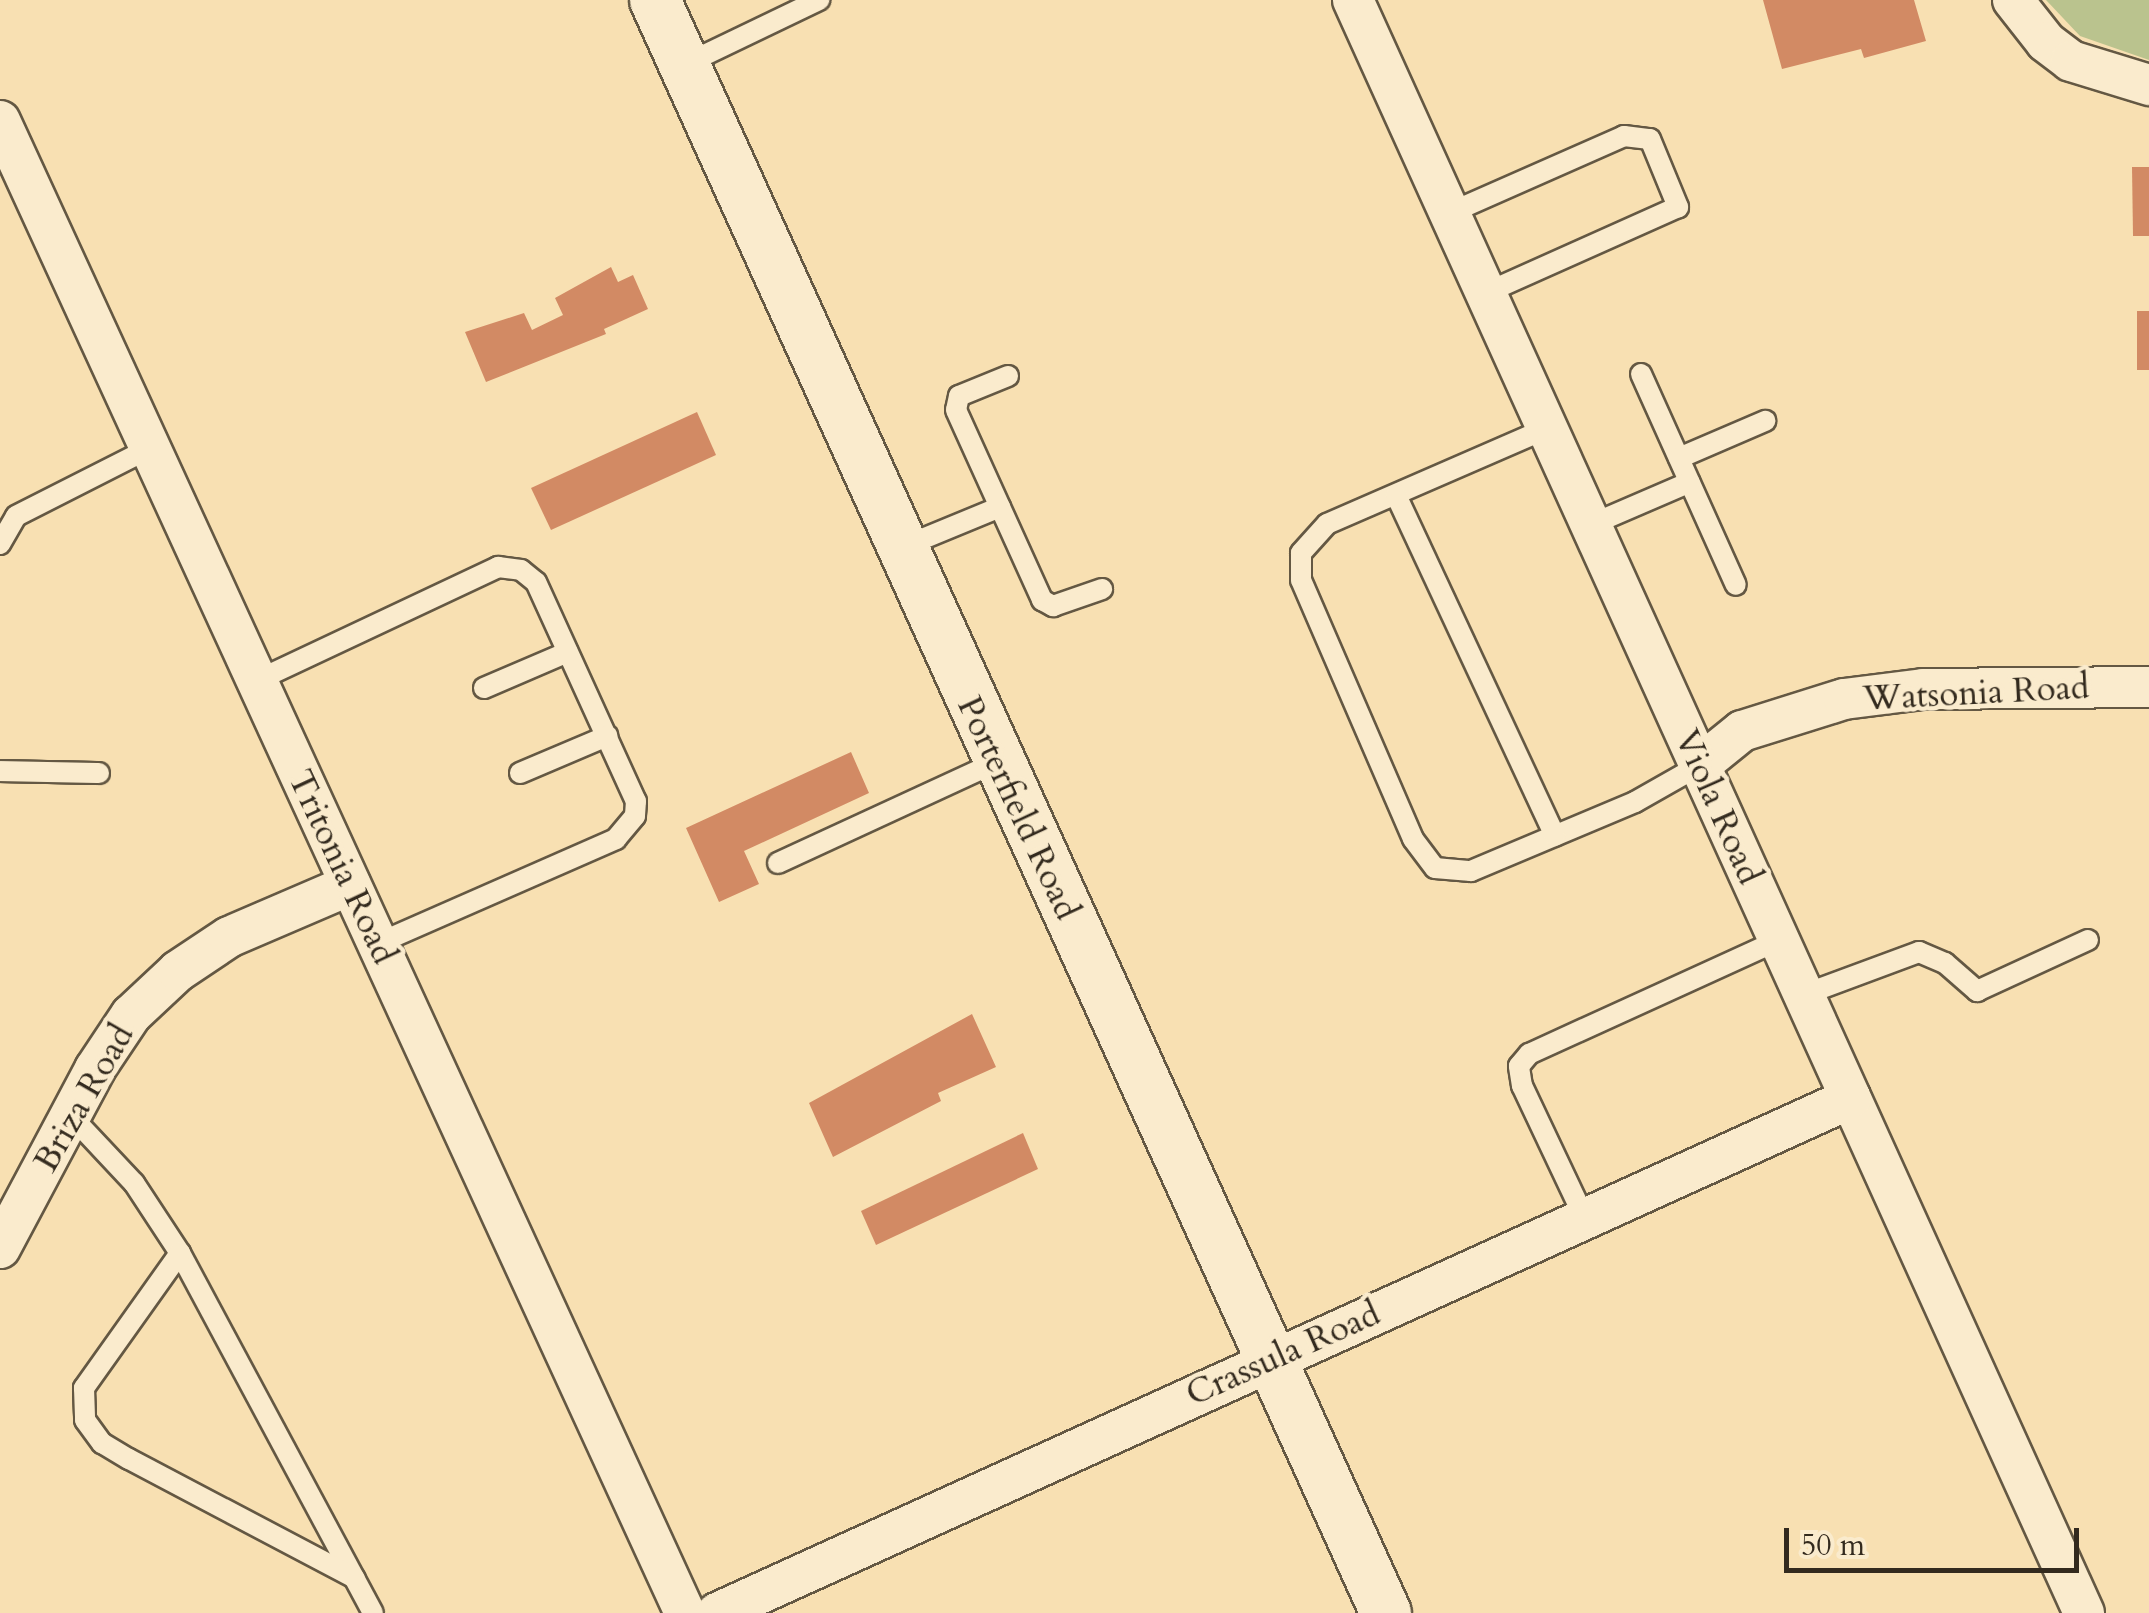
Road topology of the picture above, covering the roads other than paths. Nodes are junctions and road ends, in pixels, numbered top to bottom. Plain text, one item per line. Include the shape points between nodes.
1 (655, 0) edge
2 (819, 0) edge
3 (1353, 0) edge
4 (2013, 0) edge
5 (684, 64) junction
6 (2149, 85) edge
7 (0, 121) edge
8 (1452, 212) junction
9 (1488, 292) junction
10 (1641, 374) dead end
11 (1008, 376) dead end
12 (1765, 421) dead end
13 (1550, 427) junction
14 (150, 448) junction
15 (1680, 458) junction
16 (1690, 482) junction
17 (1396, 494) junction
18 (1000, 507) junction
19 (1595, 523) junction
20 (0, 544) edge
21 (903, 547) junction
22 (1736, 585) dead end
23 (1102, 589) dead end
24 (568, 652) junction
25 (256, 681) junction
26 (2149, 687) edge
27 (484, 688) dead end
28 (607, 736) junction
29 (996, 762) junction
30 (1700, 765) junction
31 (0, 772) edge
32 (520, 772) dead end
33 (98, 774) dead end
34 (1555, 836) junction
35 (778, 863) dead end
36 (350, 885) junction
37 (1779, 940) junction
38 (2088, 940) dead end
39 (378, 944) junction
40 (1804, 995) junction
41 (1850, 1098) junction
42 (70, 1116) junction
43 (1586, 1219) junction
44 (0, 1248) edge
45 (180, 1253) junction
46 (1271, 1359) junction
47 (357, 1579) junction
48 (374, 1613) edge
49 (685, 1613) edge
50 (717, 1613) edge
51 (1386, 1613) edge
52 (2084, 1613) edge

1 - 5 street, Porterfield Road
2 - 5 lane
3 - 8 street, Viola Road
4 - 6 street via 2046,42 2071,61
5 - 21 street, Porterfield Road
7 - 14 street, Tritonia Road
8 - 9 street, Viola Road
8 - 9 lane via 1624,136 1650,139 1678,206
9 - 13 street, Viola Road
10 - 15 lane
11 - 18 lane via 960,396 956,410
12 - 15 lane
13 - 17 lane
13 - 19 street, Viola Road
14 - 20 lane via 16,516
14 - 25 street, Tritonia Road
15 - 16 lane
16 - 19 lane
16 - 22 lane
17 - 34 lane
17 - 34 lane via 1326,524 1306,543 1299,564 1413,840 1435,868 1458,874
18 - 21 lane
18 - 23 lane via 1042,600 1053,606
19 - 30 street, Viola Road
21 - 29 street, Porterfield Road
24 - 25 lane via 534,577 498,567
24 - 27 lane
24 - 28 lane
25 - 36 street, Tritonia Road
26 - 30 street, Watsonia Road via 1923,689 1844,699 1742,731
28 - 32 lane
28 - 39 lane via 637,808 616,840
29 - 35 lane
29 - 46 street, Porterfield Road
30 - 34 lane
30 - 37 street, Viola Road
31 - 33 lane
36 - 39 street, Tritonia Road
36 - 42 street, Briza Road via 229,937 178,971 132,1015
37 - 40 street, Viola Road
37 - 43 lane via 1529,1054 1520,1066 1522,1086
38 - 40 lane via 1977,991 1946,963 1919,952
39 - 49 street, Tritonia Road
40 - 41 street, Viola Road
41 - 43 street, Crassula Road
41 - 52 street, Viola Road
42 - 44 street, Briza Road
42 - 45 lane via 134,1182
43 - 46 street, Crassula Road
45 - 47 lane
45 - 47 lane via 84,1388 85,1420 102,1443 129,1460
46 - 50 street, Crassula Road
46 - 51 street, Porterfield Road
47 - 48 lane

